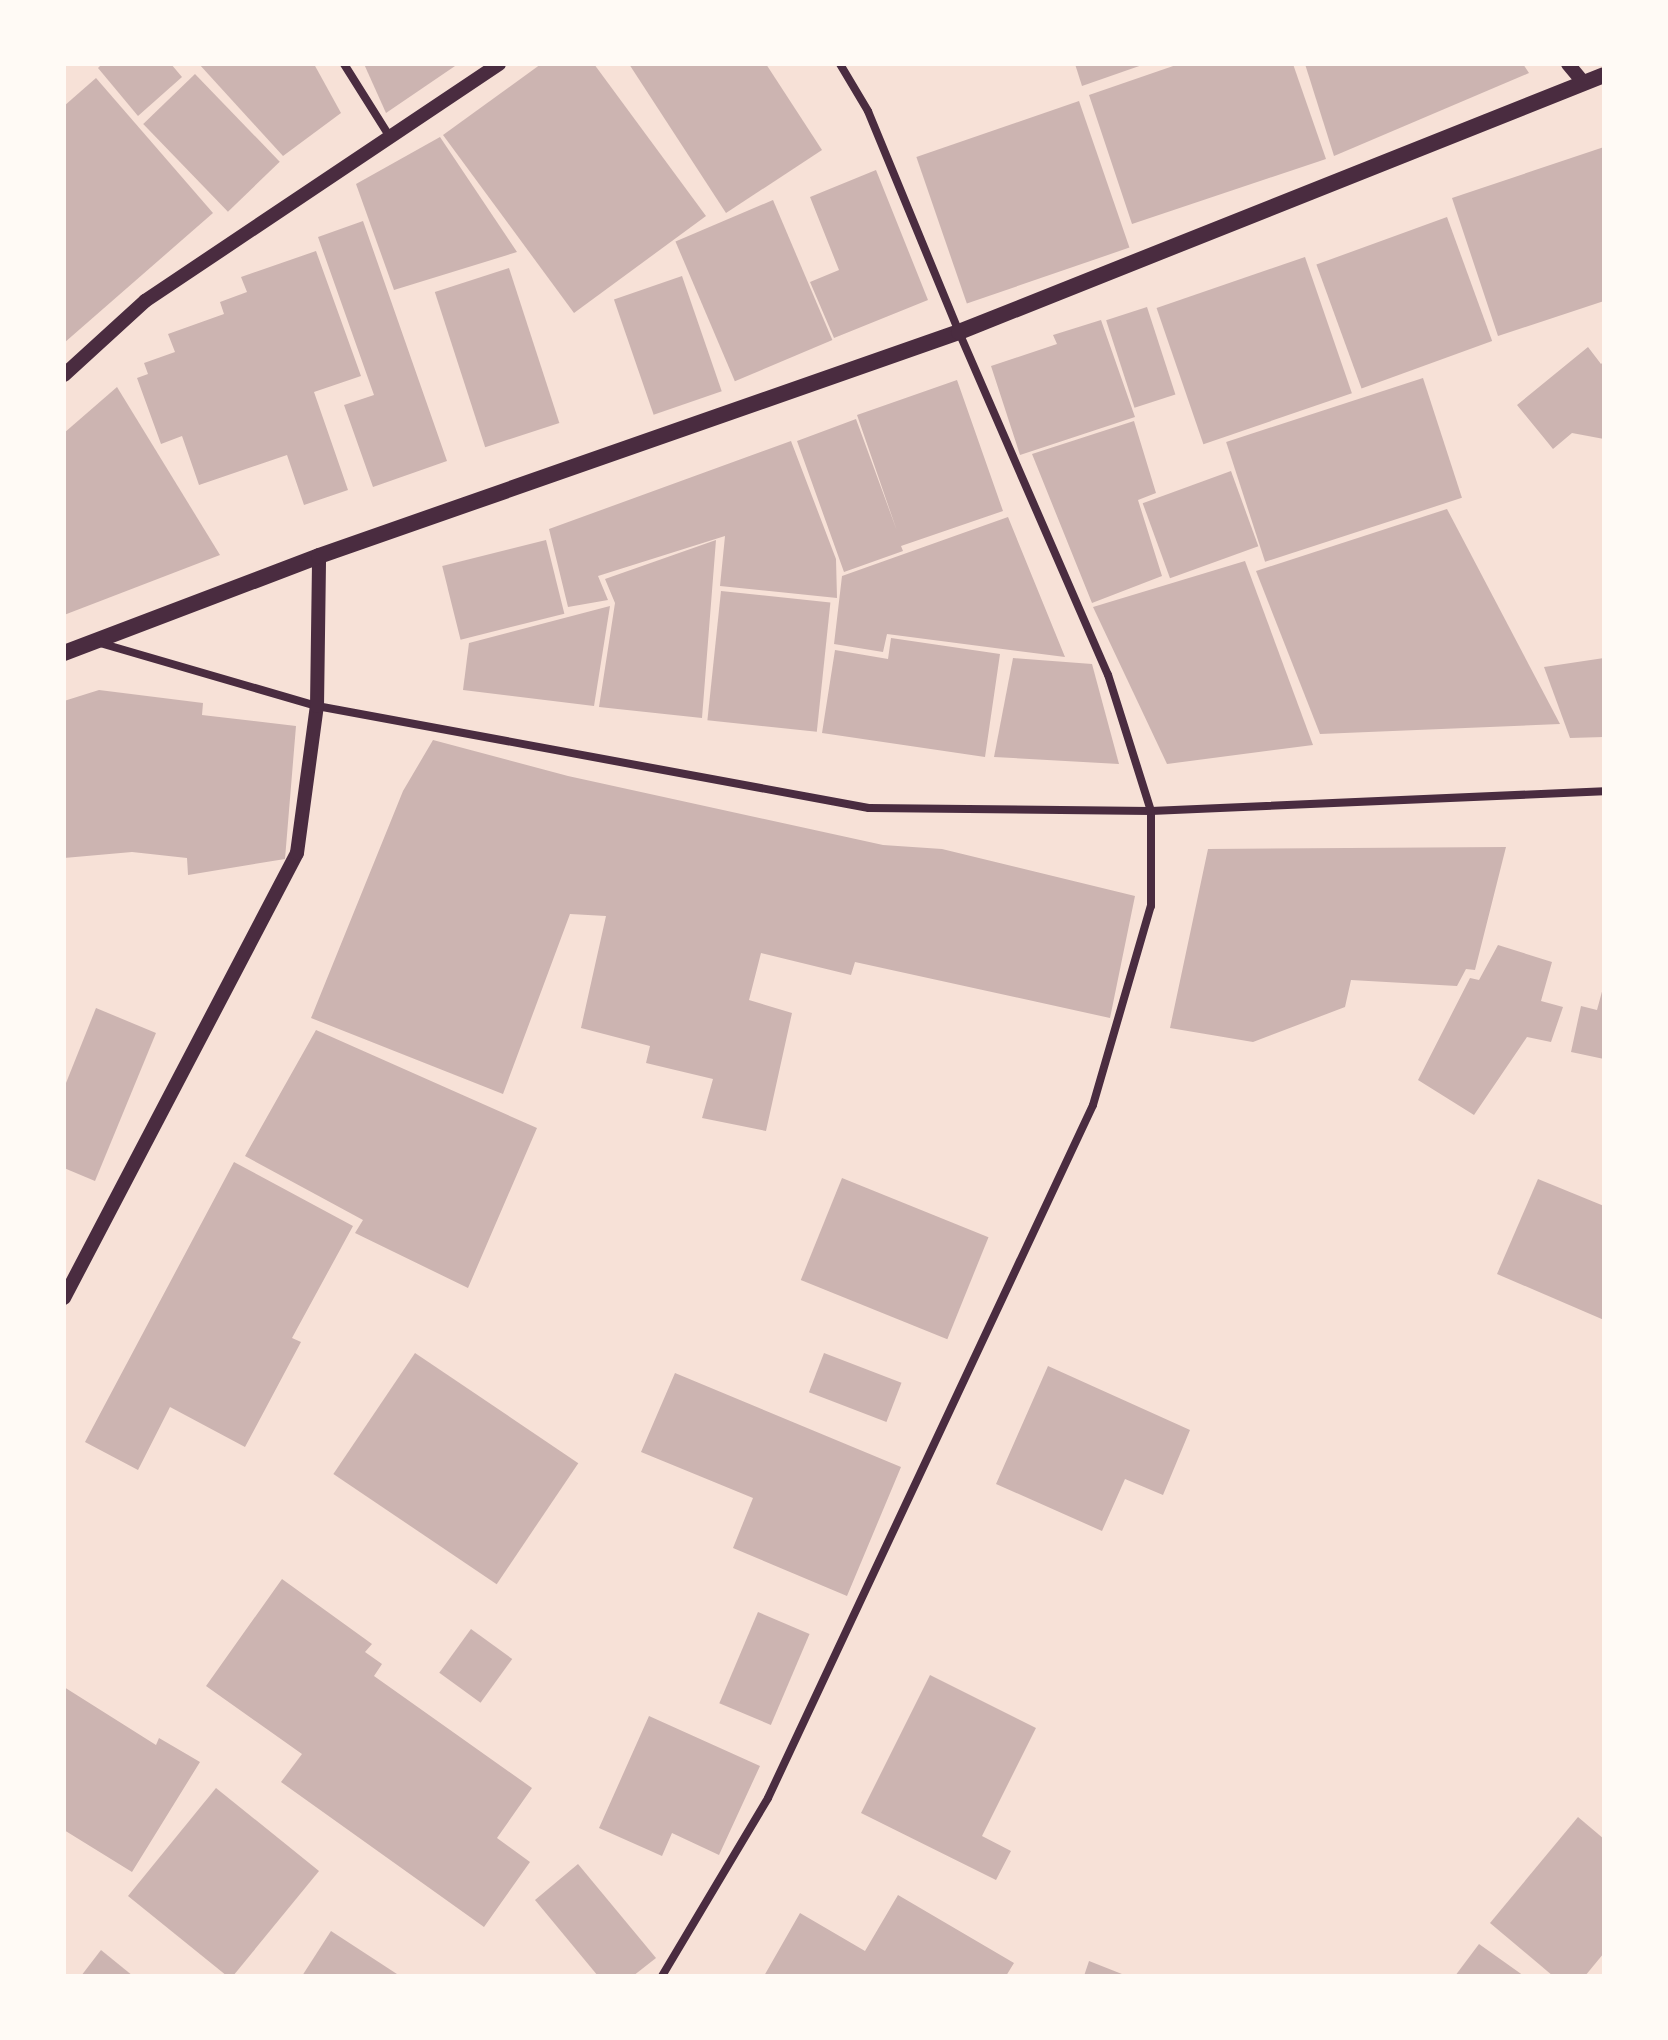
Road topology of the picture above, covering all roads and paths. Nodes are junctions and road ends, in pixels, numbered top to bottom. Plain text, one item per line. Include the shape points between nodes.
1 (344, 64) edge
2 (499, 64) edge
3 (840, 64) edge
4 (1568, 64) edge
5 (1604, 75) edge
6 (1584, 83) junction
7 (390, 137) junction
8 (959, 332) junction
9 (64, 375) edge
10 (319, 556) junction
11 (92, 640) junction
12 (64, 653) edge
13 (317, 706) junction
14 (1604, 791) edge
15 (1151, 811) junction
16 (64, 1298) edge
17 (662, 1976) edge

1 - 7 street
2 - 7 street
3 - 8 street via 868,111
4 - 6 street
5 - 6 main road
6 - 8 main road
7 - 9 street via 145,301
8 - 10 main road
8 - 15 street via 1108,675
10 - 11 main road
10 - 13 street
11 - 12 main road
11 - 13 street
13 - 15 street via 869,808
13 - 16 street via 297,853
14 - 15 street
15 - 17 street via 1151,906 1093,1105 768,1798

